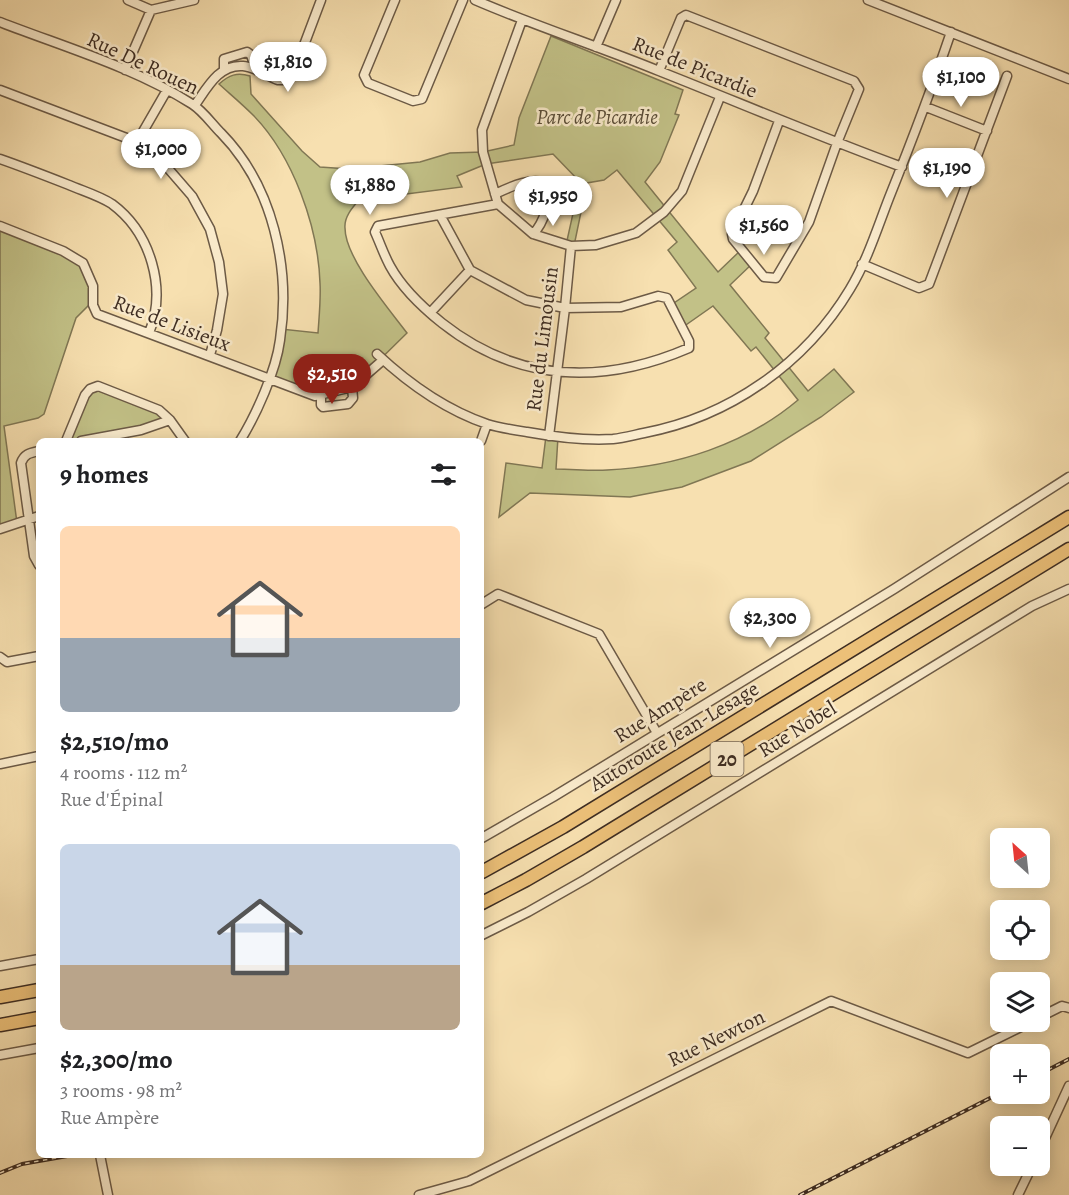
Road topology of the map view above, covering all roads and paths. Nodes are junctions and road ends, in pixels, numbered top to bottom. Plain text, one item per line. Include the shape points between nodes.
1 (128, 0) edge
2 (194, 0) edge
3 (309, 0) edge
4 (395, 0) edge
5 (464, 0) edge
6 (475, 0) edge
7 (616, 0) edge
8 (868, 0) edge
9 (320, 2) edge
10 (151, 10) junction
11 (522, 20) junction
12 (0, 22) edge
13 (951, 32) junction
14 (596, 47) junction
15 (125, 70) junction
16 (225, 70) junction
17 (256, 70) junction
18 (659, 71) junction
19 (1007, 76) dead end
20 (1069, 79) edge
21 (0, 90) edge
22 (167, 90) junction
23 (720, 97) junction
24 (195, 105) junction
25 (926, 107) junction
26 (779, 121) junction
27 (987, 131) junction
28 (137, 142) junction
29 (837, 143) junction
30 (0, 159) edge
31 (902, 167) junction
32 (495, 194) junction
33 (498, 204) junction
34 (440, 215) junction
35 (0, 226) edge
36 (533, 234) junction
37 (571, 246) junction
38 (862, 264) junction
39 (470, 270) junction
40 (565, 308) junction
41 (430, 313) junction
42 (149, 333) junction
43 (210, 355) junction
44 (556, 373) junction
45 (268, 380) junction
46 (352, 387) junction
47 (321, 394) junction
48 (170, 420) junction
49 (487, 424) junction
50 (549, 436) junction
51 (67, 438) edge
52 (97, 438) edge
53 (183, 438) edge
54 (242, 438) edge
55 (482, 438) edge
56 (36, 452) edge
57 (1069, 477) edge
58 (36, 517) edge
59 (1069, 517) edge
60 (29, 519) junction
61 (0, 529) edge
62 (1069, 549) edge
63 (36, 560) edge
64 (1069, 589) edge
65 (484, 603) edge
66 (0, 657) edge
67 (36, 657) edge
68 (657, 733) junction
69 (36, 757) edge
70 (0, 764) edge
71 (484, 837) edge
72 (484, 871) edge
73 (484, 902) edge
74 (484, 934) edge
75 (36, 960) edge
76 (0, 966) edge
77 (36, 991) edge
78 (0, 997) edge
79 (1069, 1008) edge
80 (1050, 1012) edge
81 (36, 1019) edge
82 (0, 1025) edge
83 (1011, 1032) edge
84 (36, 1049) edge
85 (0, 1055) edge
86 (1069, 1086) edge
87 (1050, 1127) edge
88 (101, 1158) edge
89 (1027, 1176) edge
90 (108, 1195) edge
91 (419, 1195) edge
92 (1018, 1195) edge

1 - 10 street
2 - 10 street
3 - 9 street
4 - 5 street via 364,75 368,83 413,101 422,99
6 - 11 street, Rue de Picardie
7 - 14 street
8 - 13 street
9 - 17 street via 290,76 278,80
10 - 15 street
11 - 14 street, Rue de Picardie
11 - 32 street via 482,130 484,155
12 - 15 street, Rue De Rouen
13 - 20 street
13 - 25 street
14 - 18 street, Rue de Picardie
15 - 22 street, Rue De Rouen
16 - 17 street via 244,66
16 - 17 street via 224,59 247,52
16 - 24 street via 213,79
18 - 23 street, Rue de Picardie
18 - 29 street via 681,18 686,15 854,81 859,89
19 - 27 street
21 - 28 street
22 - 24 street, Rue De Rouen
22 - 28 street
23 - 26 street, Rue de Picardie
23 - 37 street via 682,191 668,210 636,233 596,245
24 - 45 street, Rue De Rouen via 235,147 255,179 281,255 284,299 280,343
25 - 27 street
25 - 31 street
26 - 29 street, Rue de Picardie
26 - 29 street via 732,234 765,277 776,278 809,222
27 - 38 street via 929,284 919,288
28 - 43 street via 166,166 192,196 210,229 223,294
29 - 31 street, Rue de Picardie
30 - 42 street via 104,200 133,225 149,254 157,286 156,317
31 - 38 street
32 - 33 street
32 - 36 street via 532,182 549,184 540,227
33 - 34 street
33 - 36 street
34 - 39 street
34 - 41 street via 378,226 375,232 390,267
35 - 42 street, Rue de Lisieux via 63,250 83,263 93,286 97,314
36 - 37 street
37 - 40 street, Rue du Limousin
38 - 50 street via 819,333 782,369 721,409 665,429 613,439
39 - 40 street via 526,300
39 - 41 street
40 - 44 street, Rue du Limousin
40 - 44 street via 621,308 658,296 667,298 689,348 661,360 600,372
41 - 44 street via 460,338 508,362
42 - 43 street, Rue de Lisieux
43 - 45 street, Rue de Lisieux
44 - 50 street, Rue du Limousin
45 - 47 street, Rue de Lisieux via 315,396
45 - 54 street, Rue De Rouen
46 - 47 street
46 - 47 street via 353,398 348,404 323,407
46 - 49 street via 380,357 429,396
48 - 51 street via 159,410 98,386 85,394
48 - 52 street
48 - 53 street
49 - 50 street
49 - 55 street
56 - 60 street via 23,457 21,463
57 - 68 street, Rue Ampère
58 - 60 street
59 - 72 highway, Autoroute Jean-Lesage / 20 via 563,827
60 - 61 street
60 - 63 street
62 - 73 highway, 20 via 584,847
64 - 74 street, Rue Nobel via 1032,606 586,879
65 - 68 street via 498,594 599,634
66 - 67 street via 8,662
68 - 71 street, Rue Ampère
69 - 70 street
75 - 76 street
77 - 78 highway
79 - 80 street via 1062,1006
81 - 82 highway
83 - 91 street, Rue Newton via 968,1053 831,1001 469,1181
84 - 85 street
86 - 87 street
88 - 90 street
89 - 92 street

